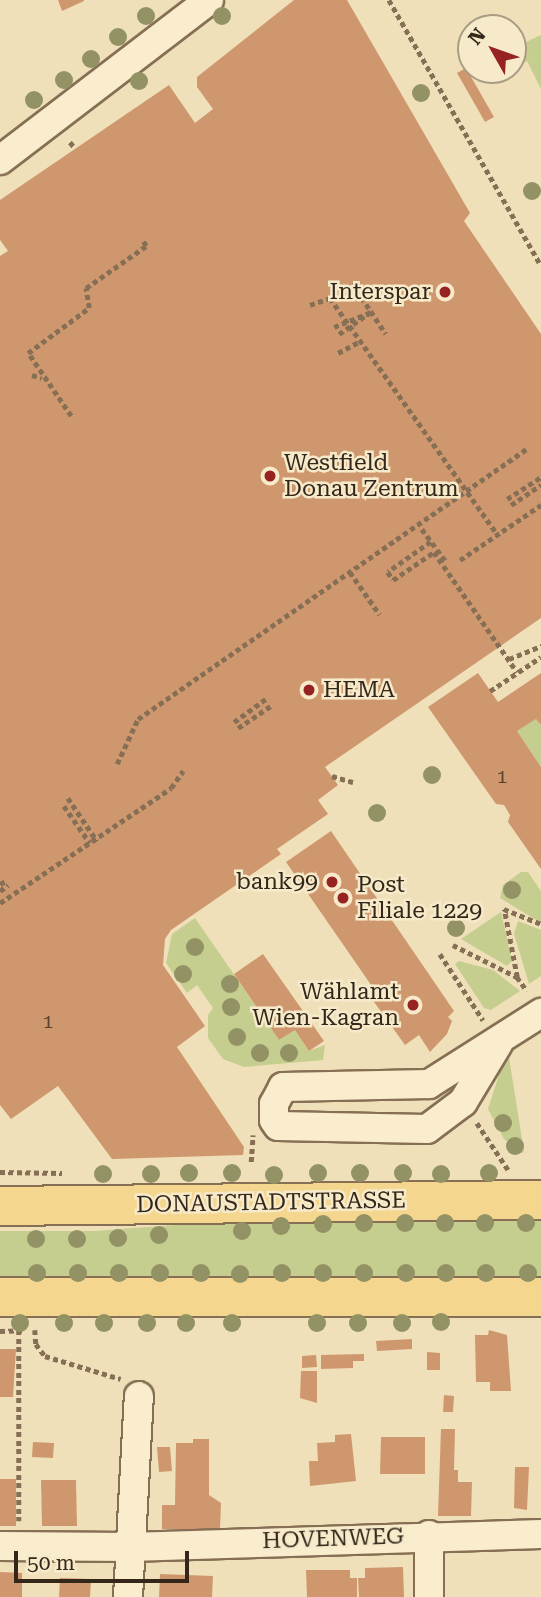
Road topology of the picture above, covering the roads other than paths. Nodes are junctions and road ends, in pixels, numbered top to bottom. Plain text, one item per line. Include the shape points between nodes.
1 (209, 0) edge
2 (0, 160) edge
3 (534, 1002) edge
4 (491, 1033) junction
5 (541, 1200) edge
6 (0, 1206) edge
7 (0, 1297) edge
8 (541, 1297) edge
9 (139, 1396) road end
10 (541, 1534) edge
11 (429, 1535) junction
12 (10, 1546) edge
13 (130, 1547) junction
14 (128, 1597) edge
15 (429, 1597) edge

1 - 2 street
3 - 4 street
4 - 4 street via 463,1102 420,1130 278,1126 273,1111 283,1087 429,1084
5 - 6 main road, DONAUSTADTSTRASSE
7 - 8 main road
9 - 13 street
10 - 11 street, HOVENWEG
11 - 13 street, HOVENWEG
11 - 15 street
12 - 13 street, HOVENWEG
13 - 14 street

